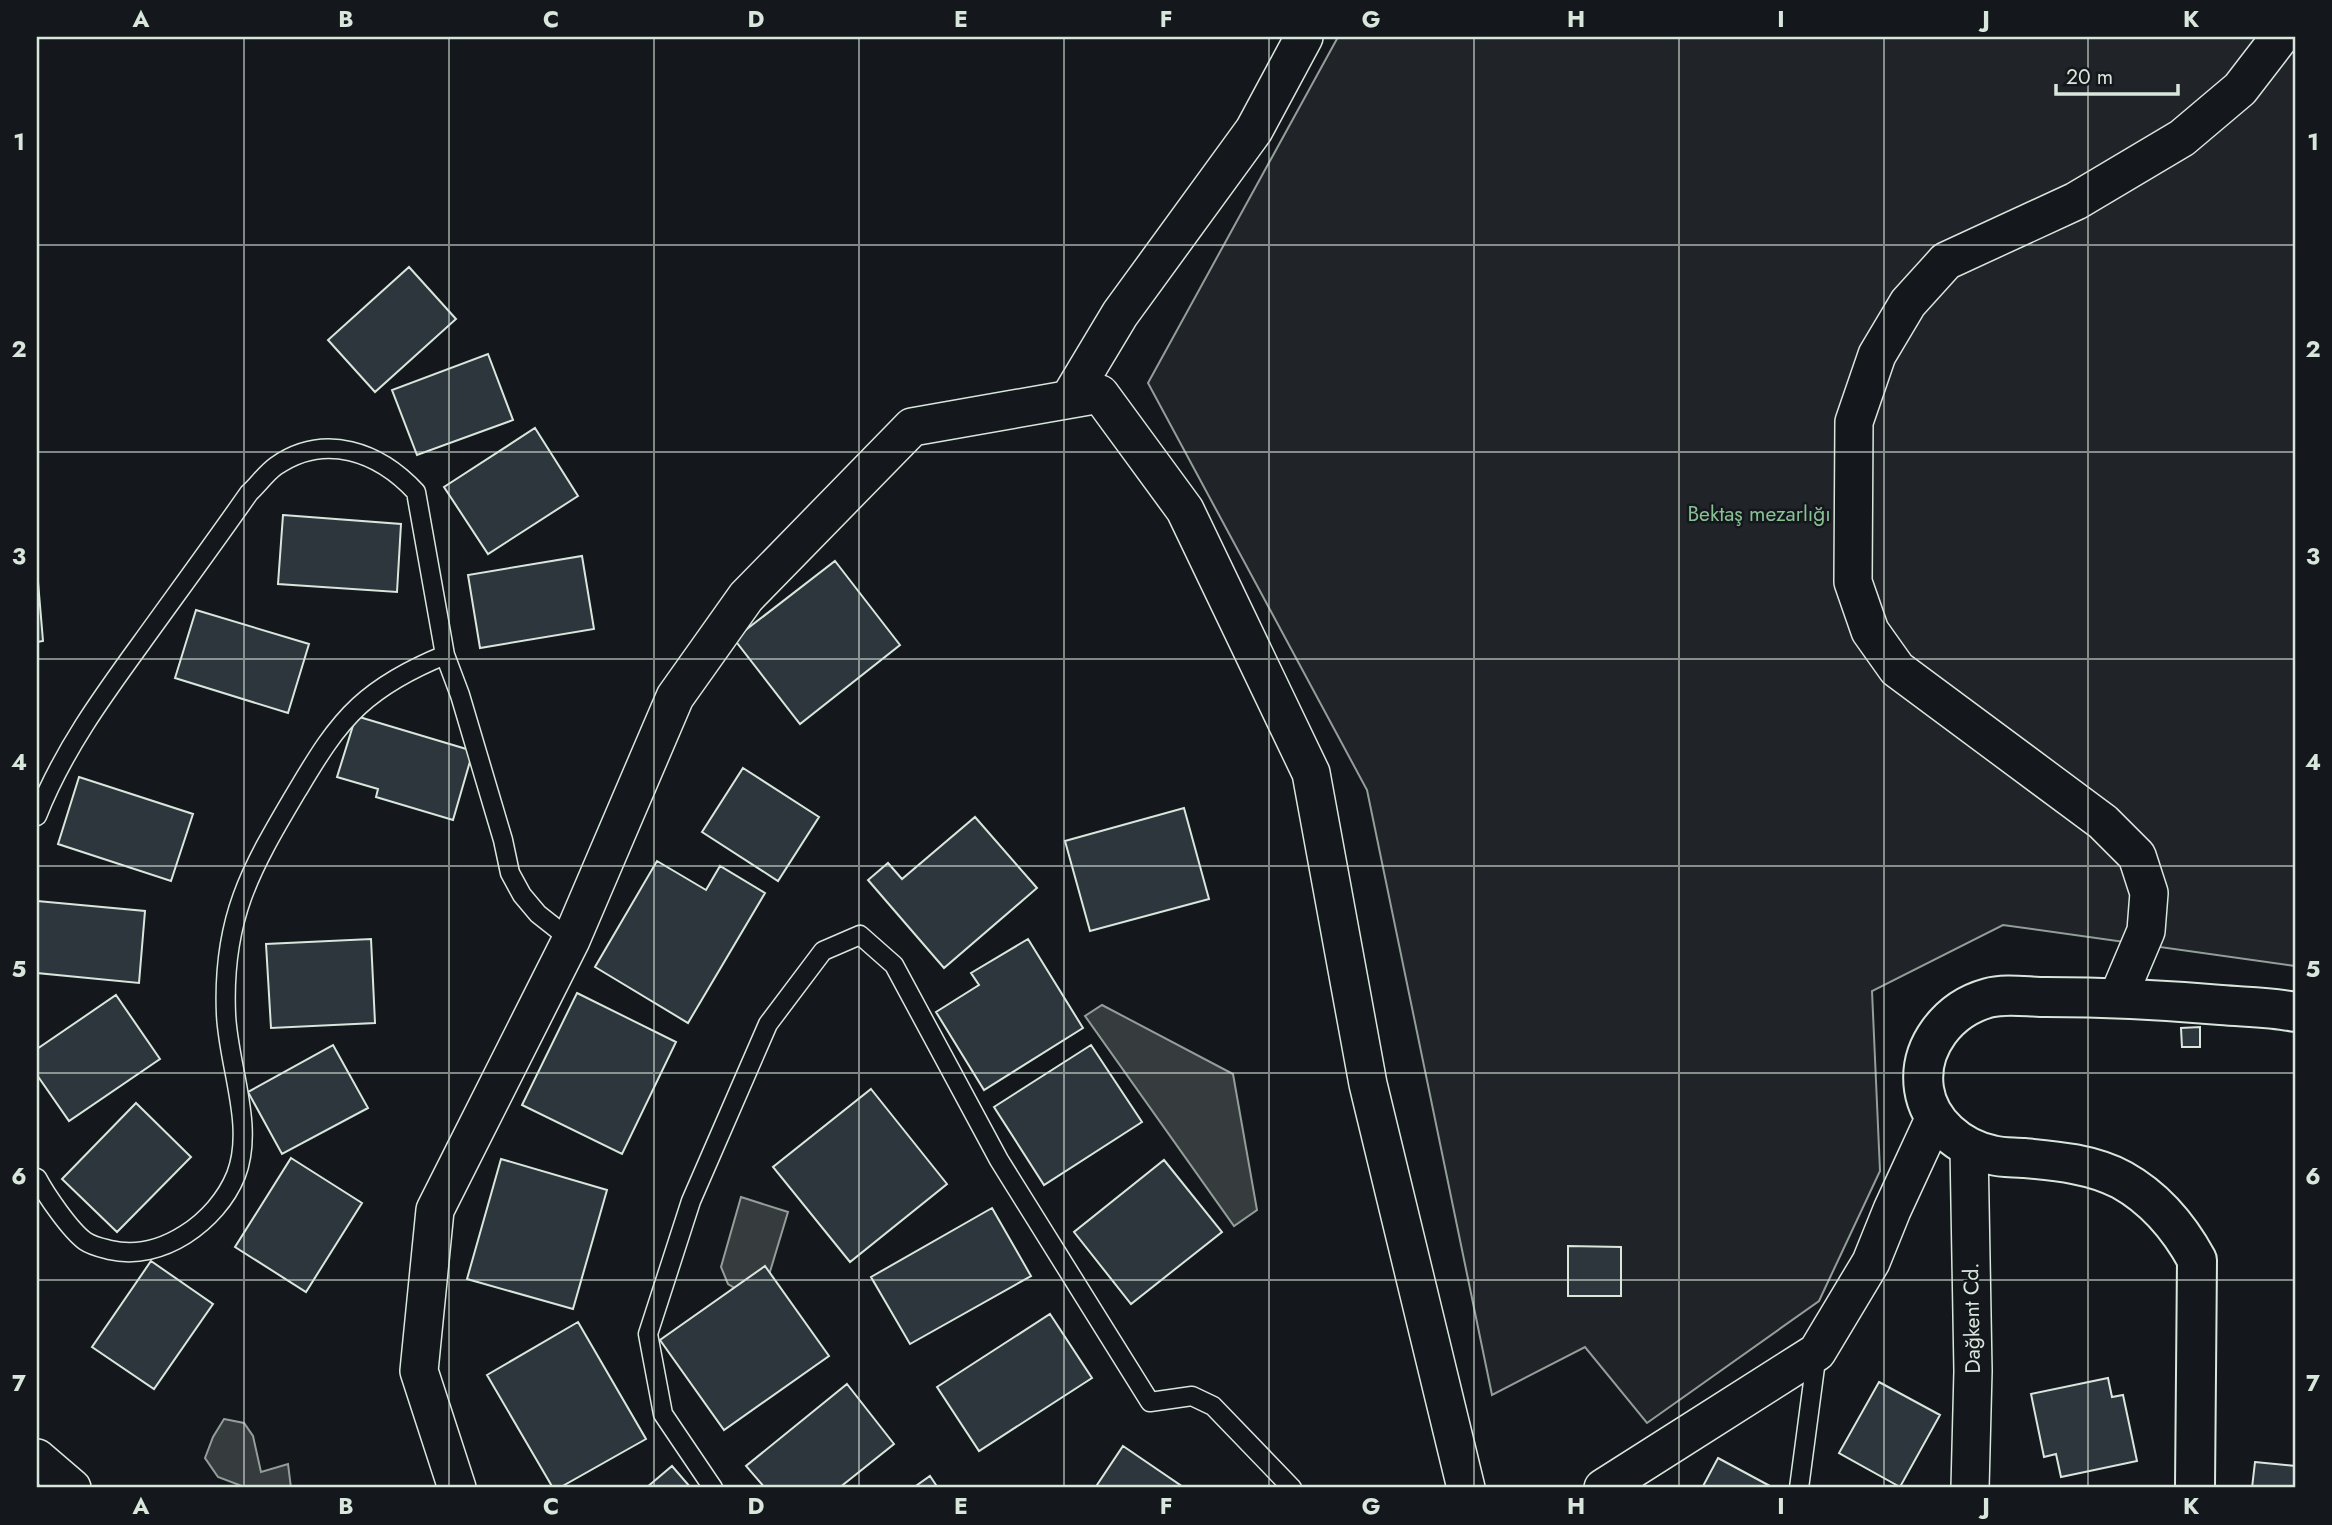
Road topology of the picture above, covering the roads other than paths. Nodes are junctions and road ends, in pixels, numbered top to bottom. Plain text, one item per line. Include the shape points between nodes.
1 (1304, 37) edge
2 (2279, 37) edge
3 (1069, 399) junction
4 (445, 655) junction
5 (37, 816) edge
6 (571, 940) junction
7 (2118, 997) junction
8 (2295, 1012) edge
9 (1934, 1119) junction
10 (1969, 1147) junction
11 (37, 1178) edge
12 (1817, 1352) junction
13 (37, 1458) edge
14 (72, 1488) edge
15 (457, 1488) edge
16 (713, 1488) edge
17 (1292, 1488) edge
18 (1466, 1488) edge
19 (1603, 1488) edge
20 (1799, 1488) edge
21 (1970, 1488) edge
22 (2195, 1488) edge

1 - 3 street via 1254,130 1120,314
2 - 7 street via 2240,89 2182,138 2076,201 1946,261 1908,303 1877,355 1854,422 1853,582 1870,631 1897,669 2103,822 2137,856 2149,893 2146,931
3 - 6 street via 912,427 746,597 675,697
3 - 18 street via 1100,394 1185,510 1311,773 1368,1084
4 - 5 lane via 416,492 402,476 365,454 320,450 296,456 275,467 249,493 97,705 69,748
4 - 6 lane via 510,873 538,914
4 - 11 lane via 385,685 334,732 243,890 232,928 225,987 244,1139 236,1176 215,1210 168,1244 136,1253 118,1252 85,1241
6 - 15 street via 435,1210 419,1371
7 - 8 street
7 - 9 street via 1990,997 1967,1006 1946,1022 1931,1043 1923,1070 1924,1091
9 - 10 street
9 - 12 street via 1871,1262
10 - 21 street, Dağkent Cd.
10 - 22 street via 1992,1155 2101,1171 2157,1205 2181,1232 2197,1260
12 - 19 street
12 - 20 lane
13 - 14 street
16 - 17 lane via 663,1414 648,1334 691,1201 768,1024 823,951 860,935 894,965 999,1160 1150,1402 1192,1396 1213,1406

